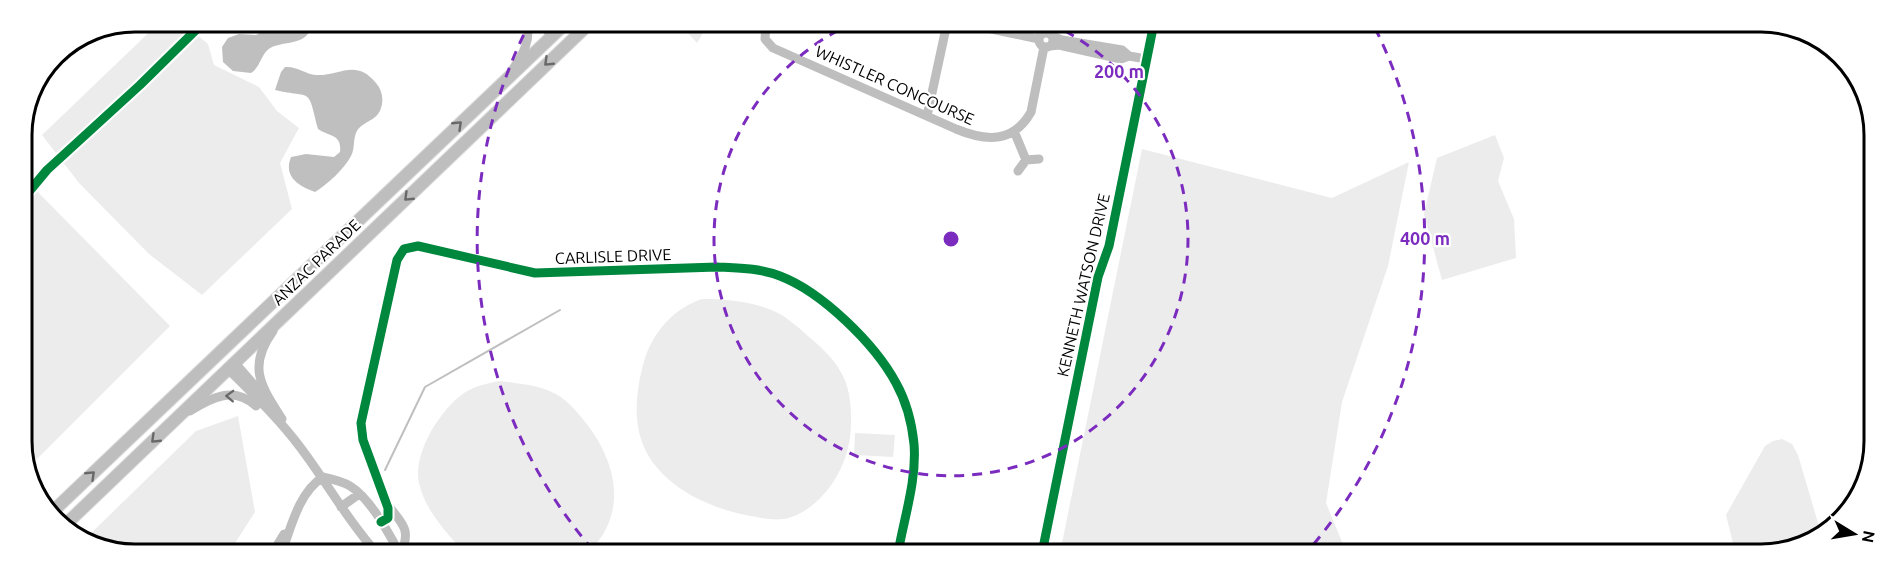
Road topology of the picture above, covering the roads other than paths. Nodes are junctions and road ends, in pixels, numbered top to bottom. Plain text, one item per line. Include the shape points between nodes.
1 (528, 32) edge
2 (552, 32) edge
3 (560, 32) edge
4 (581, 32) edge
5 (765, 32) edge
6 (942, 32) edge
7 (1017, 32) edge
8 (1152, 32) edge
9 (1047, 37) edge
10 (567, 45) junction
11 (1146, 59) junction
12 (505, 81) junction
13 (927, 116) junction
14 (1014, 131) junction
15 (1040, 159) dead end
16 (1026, 160) junction
17 (1018, 171) dead end
18 (292, 309) junction
19 (218, 354) junction
20 (231, 366) junction
21 (175, 420) junction
22 (294, 439) junction
23 (323, 477) junction
24 (359, 494) junction
25 (386, 501) junction
26 (341, 507) junction
27 (56, 508) edge
28 (298, 511) junction
29 (69, 521) edge
30 (381, 522) junction
31 (278, 544) edge
32 (285, 544) edge
33 (370, 544) edge
34 (395, 544) edge
35 (404, 544) edge
36 (900, 544) edge
37 (1044, 544) edge

1 - 12 street via 525,49
2 - 12 main road, ANZAC PARADE
3 - 10 main road
4 - 10 main road, ANZAC PARADE
5 - 13 street, WHISTLER CONCOURSE via 765,39 774,48
6 - 13 street
7 - 9 street
8 - 11 street, KENNETH WATSON DRIVE
9 - 11 street via 1122,50 1129,56
9 - 14 street via 1031,112
10 -> 18 main road, ANZAC PARADE
11 - 37 street, KENNETH WATSON DRIVE
19 -> 12 main road, ANZAC PARADE
13 - 14 street, WHISTLER CONCOURSE via 974,136 994,138
14 - 16 street
15 - 16 street
16 - 17 street
18 - 20 main road, ANZAC PARADE
18 - 22 street via 262,347 258,368 263,388
19 - 20 main road
27 -> 19 main road, ANZAC PARADE
20 - 21 main road, ANZAC PARADE
20 - 22 street via 262,393
22 -> 21 street via 252,402 236,395 215,397
21 -> 29 main road, ANZAC PARADE
22 - 23 street
23 - 24 street via 344,483
23 - 26 street
23 - 28 street via 310,489
24 - 26 street
24 - 30 street
25 - 30 street via 389,517
25 - 35 street, CARLISLE DRIVE via 406,531
25 - 36 street, CARLISLE DRIVE via 363,440 361,423 396,263 404,249 421,246 536,273 745,269 780,276 814,295 877,355 896,383 914,448
26 - 33 street
28 - 31 street
28 - 32 street
30 - 34 street

